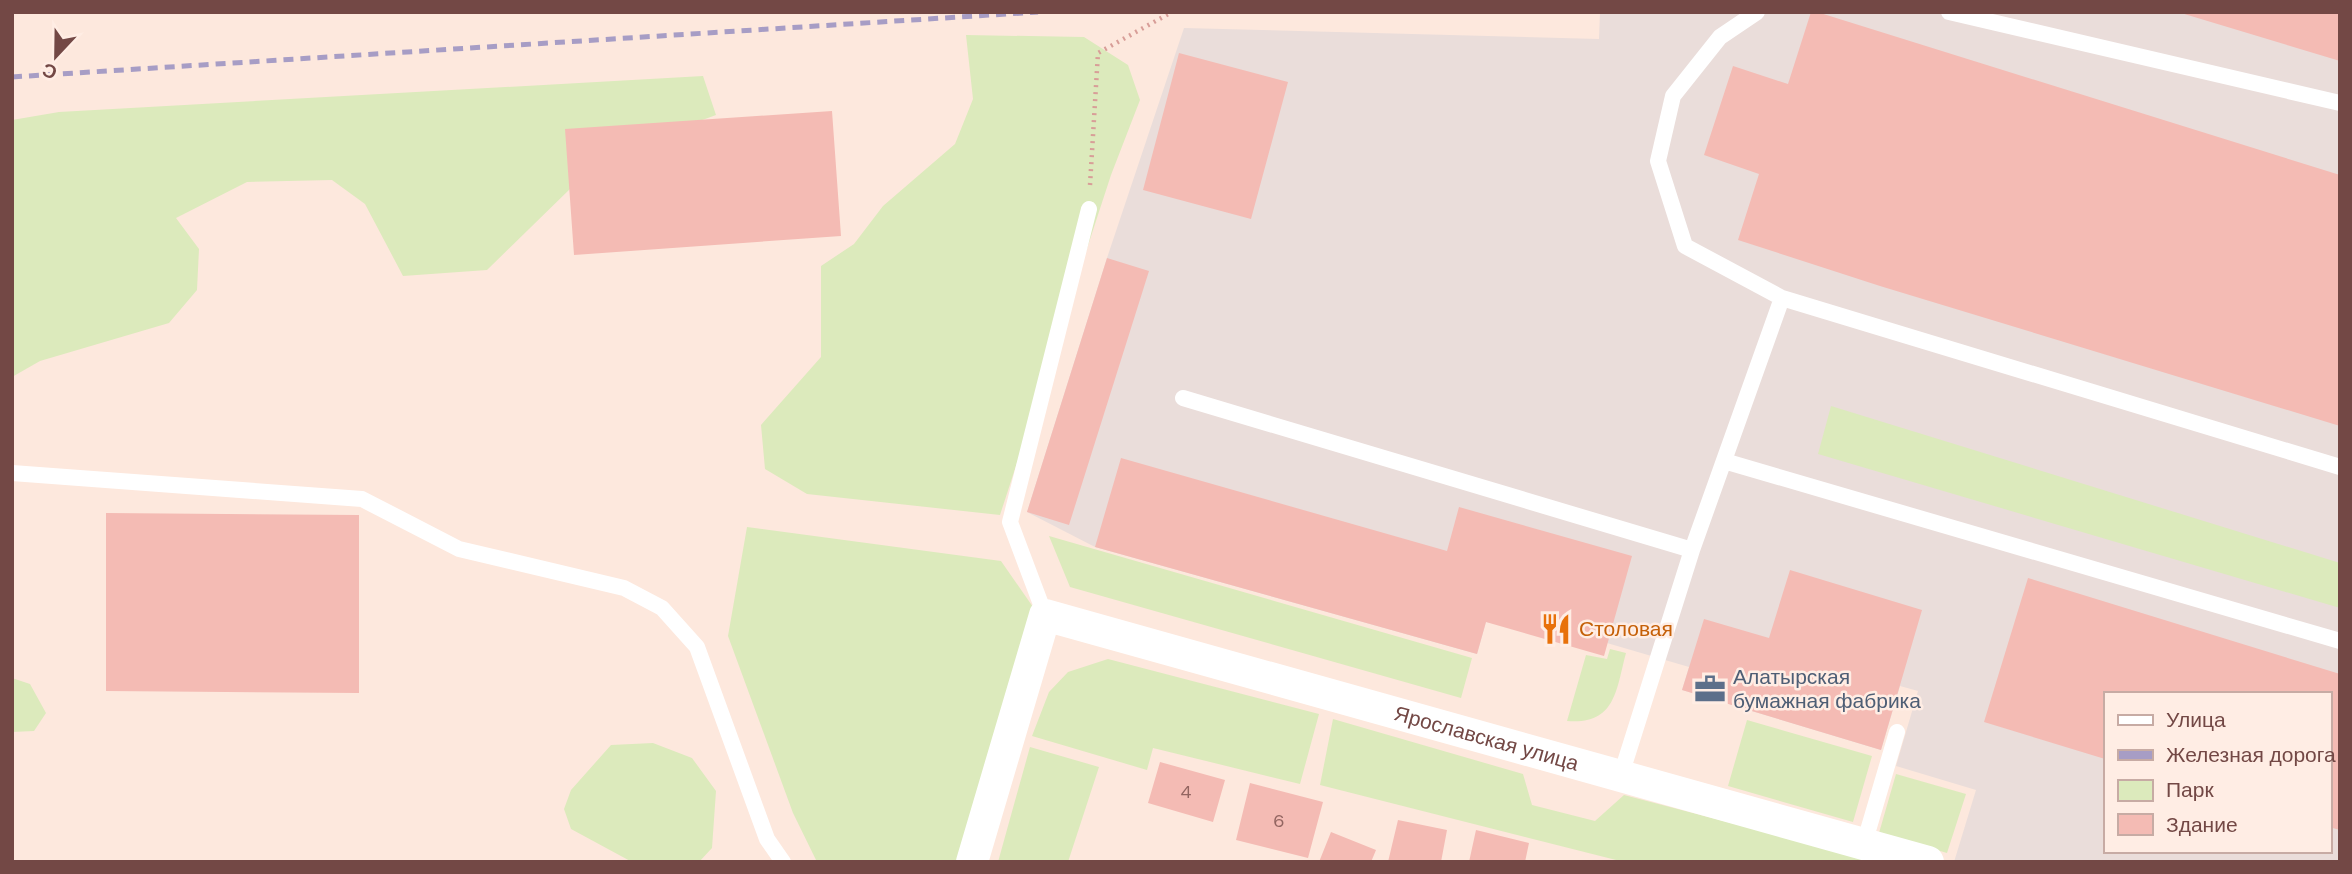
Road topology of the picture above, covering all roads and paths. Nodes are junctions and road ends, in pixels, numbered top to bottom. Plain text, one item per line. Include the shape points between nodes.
1 (1172, 12) edge
2 (1757, 12) edge
3 (1949, 12) edge
4 (2340, 103) edge
5 (1089, 209) joint
6 (1782, 298) junction
7 (1183, 398) dead end
8 (1724, 461) junction
9 (2340, 467) edge
10 (12, 474) edge
11 (1692, 550) junction
12 (1045, 615) junction
13 (2340, 641) edge
14 (1897, 732) dead end
15 (1621, 775) junction
16 (1864, 844) junction
17 (783, 862) edge
18 (972, 862) edge
19 (1928, 862) edge

1 - 5 path via 1098,53
2 - 6 lane via 1720,37 1673,96 1658,161 1685,246
3 - 4 lane
5 - 12 lane via 1010,522
6 - 8 lane
6 - 9 lane
7 - 11 lane
8 - 11 lane
8 - 13 lane
10 - 17 lane via 362,499 459,549 624,588 662,608 697,648 767,839
11 - 15 lane
12 - 15 street, Ярославская улица
12 - 18 street
14 - 16 lane
15 - 16 street, Ярославская улица
16 - 19 street, Ярославская улица

